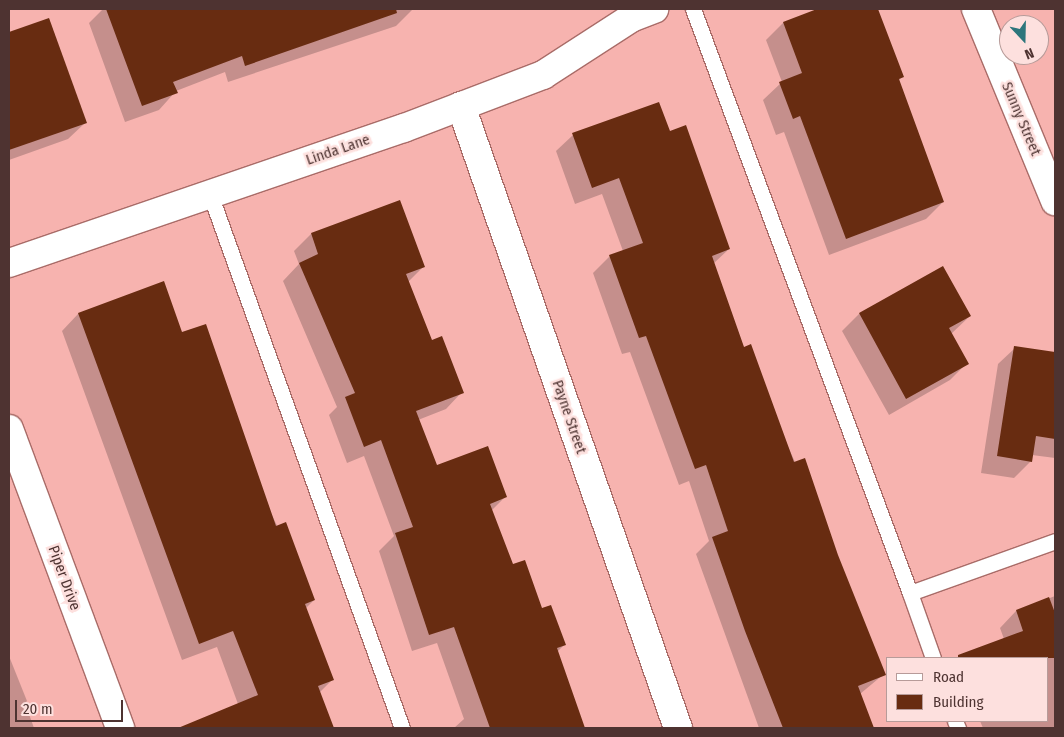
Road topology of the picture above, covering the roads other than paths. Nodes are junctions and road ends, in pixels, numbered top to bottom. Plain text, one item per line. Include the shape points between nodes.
1 (654, 9) edge
2 (693, 9) edge
3 (976, 9) edge
4 (461, 106) junction
5 (210, 194) junction
6 (1055, 201) edge
7 (9, 262) edge
8 (9, 429) edge
9 (1055, 541) edge
10 (910, 593) junction
11 (933, 657) edge
12 (120, 728) edge
13 (402, 728) edge
14 (678, 728) edge

1 - 4 street, Linda Lane via 631,18 544,75
2 - 10 lane
3 - 6 street, Sunny Street
4 - 5 street, Linda Lane
4 - 14 street, Payne Street
5 - 7 street, Linda Lane
5 - 13 lane
8 - 12 street, Piper Drive
9 - 10 lane
10 - 11 lane

